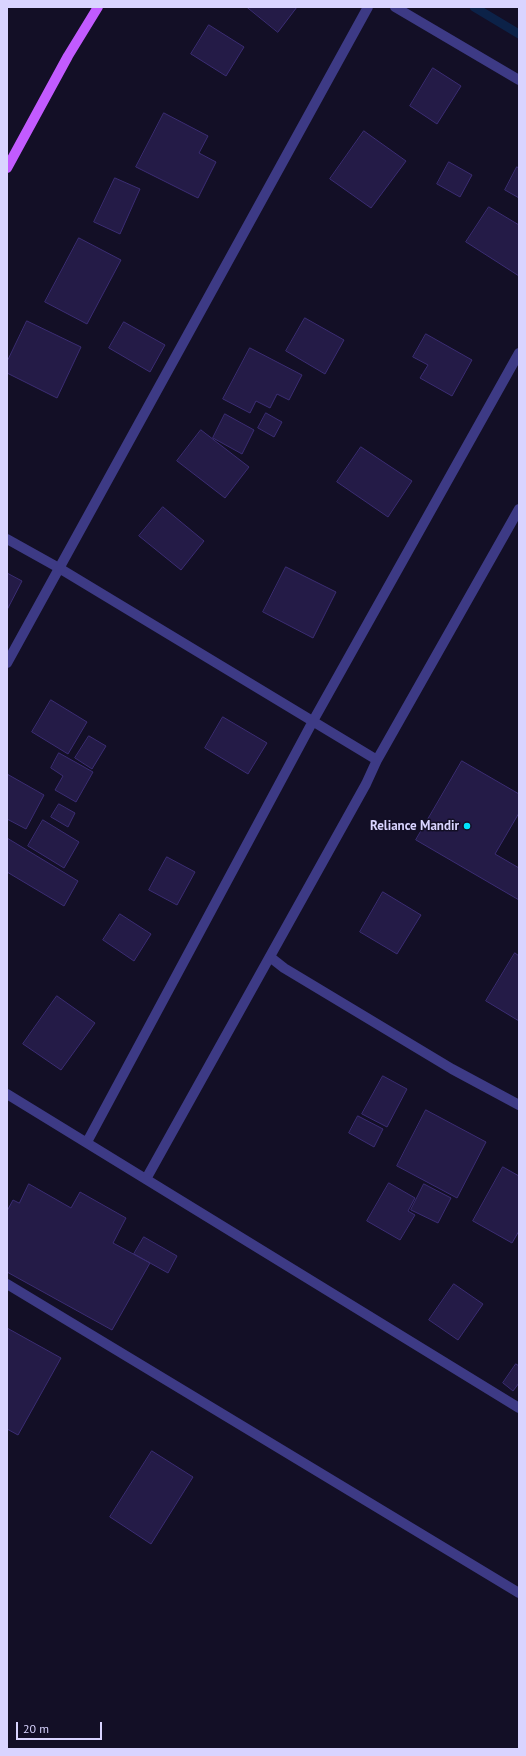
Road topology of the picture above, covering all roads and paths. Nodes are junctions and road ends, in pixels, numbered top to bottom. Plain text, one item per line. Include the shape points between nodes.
1 (98, 7) edge
2 (368, 7) edge
3 (395, 7) edge
4 (519, 80) edge
5 (7, 168) edge
6 (519, 353) edge
7 (519, 509) edge
8 (7, 539) edge
9 (59, 568) junction
10 (7, 663) edge
11 (312, 721) junction
12 (376, 760) junction
13 (270, 957) junction
14 (7, 1094) edge
15 (519, 1105) edge
16 (87, 1142) junction
17 (146, 1178) junction
18 (7, 1284) edge
19 (519, 1408) edge
20 (519, 1594) edge

1 - 5 main road via 68,56
2 - 9 street
3 - 4 street
6 - 11 street
7 - 12 street
8 - 9 street
9 - 10 street
9 - 11 street
11 - 12 street
11 - 16 street
12 - 13 street via 366,784
13 - 15 street via 284,968 452,1069
13 - 17 street
14 - 16 street
16 - 17 street
17 - 19 street
18 - 20 street

